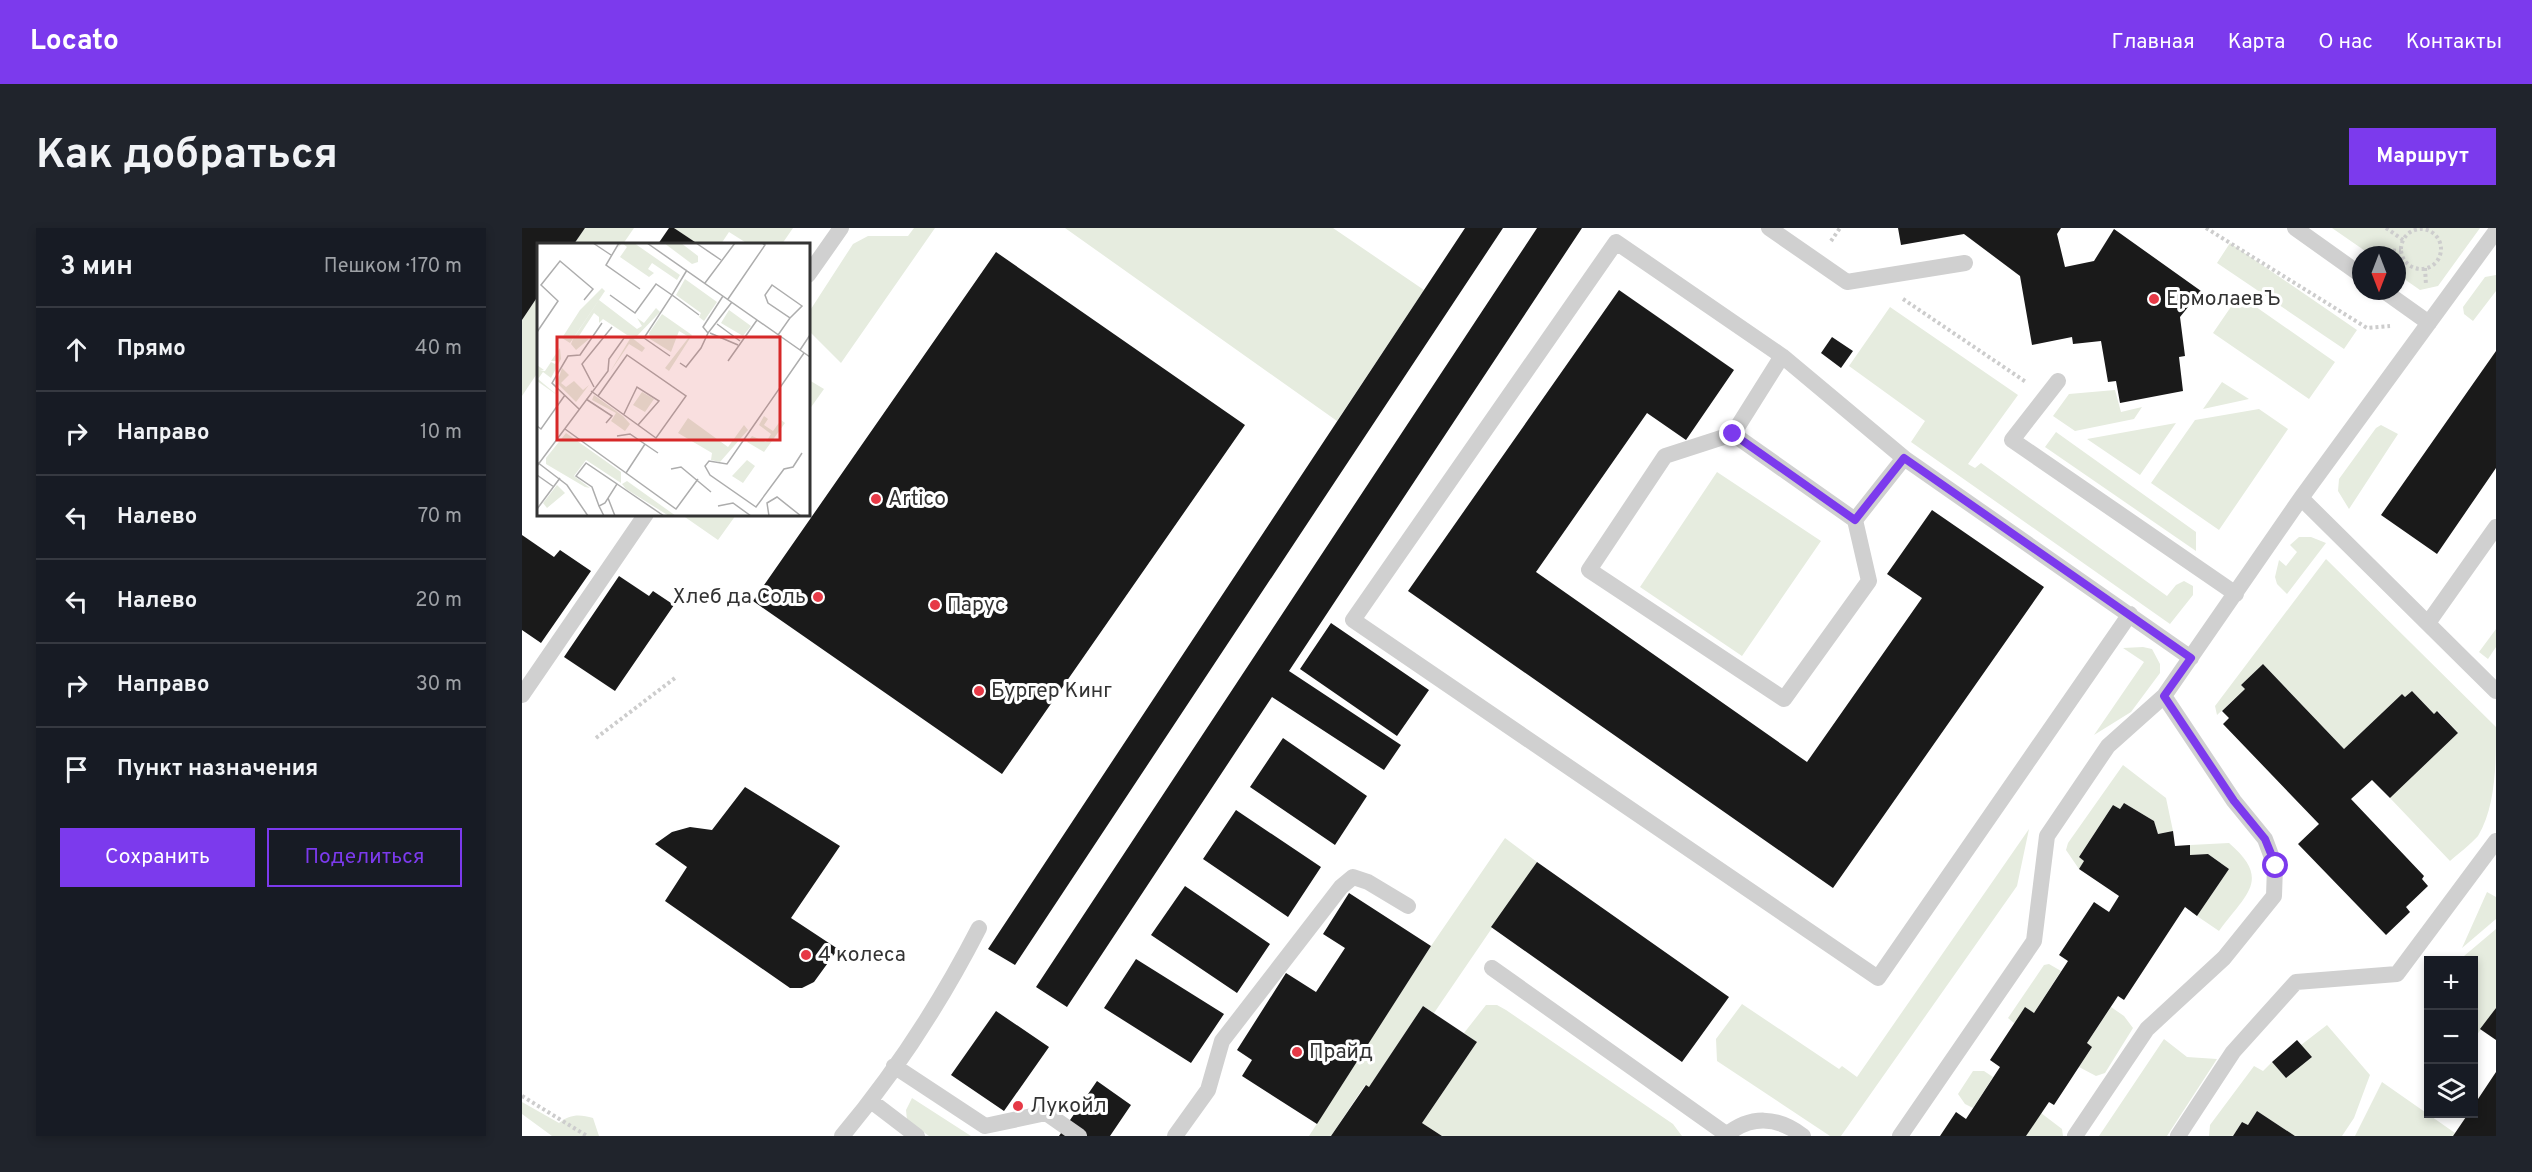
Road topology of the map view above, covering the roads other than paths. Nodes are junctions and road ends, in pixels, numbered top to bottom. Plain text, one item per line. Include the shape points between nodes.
1 (841, 228) edge
2 (1769, 228) edge
3 (2295, 228) edge
4 (2496, 231) edge
5 (1965, 263) dead end
6 (2352, 269) edge
7 (810, 272) edge
8 (2397, 300) edge
9 (2429, 323) junction
10 (1782, 356) junction
11 (2058, 381) dead end
12 (1733, 434) junction
13 (1904, 458) junction
14 (2301, 498) junction
15 (645, 516) edge
16 (1855, 520) junction
17 (2496, 527) edge
18 (2236, 594) junction
19 (2130, 614) junction
20 (2428, 623) junction
21 (2191, 658) junction
22 (2496, 691) edge
23 (522, 695) edge
24 (2164, 696) junction
25 (2496, 841) edge
26 (1408, 906) dead end
27 (979, 928) dead end
28 (1492, 968) dead end
29 (894, 1066) junction
30 (871, 1101) junction
31 (1726, 1135) edge
32 (842, 1136) edge
33 (917, 1136) edge
34 (1079, 1136) edge
35 (1175, 1136) edge
36 (1803, 1136) edge
37 (1900, 1136) edge
38 (2074, 1136) edge
39 (2178, 1136) edge

1 - 7 lane
2 - 5 lane via 1847,282
3 - 6 lane
4 - 9 lane
8 - 9 lane
9 - 14 lane
10 - 12 lane
10 - 13 lane
10 - 19 lane via 1616,242 1353,620 1878,978
11 - 18 lane via 2012,440
12 - 16 lane
12 - 16 lane via 1665,456 1590,570 1784,699 1869,581
13 - 16 lane
13 - 19 lane
14 - 18 lane
14 - 20 lane
15 - 23 lane
17 - 20 lane
18 - 21 lane
19 - 21 lane
20 - 22 lane
21 - 24 lane
24 - 37 lane via 2108,746 2047,836 2034,941
24 - 38 lane via 2234,801 2265,839 2276,866 2274,896 2224,958 2147,1029
25 - 39 lane via 2397,974 2296,982 2233,1052
26 - 35 lane via 1353,877 1341,887 1222,1041 1208,1090
27 - 29 lane
28 - 31 lane
29 - 30 lane
29 - 34 lane via 985,1126 1046,1113
30 - 32 lane
30 - 33 lane
31 - 36 lane via 1749,1120 1768,1120

